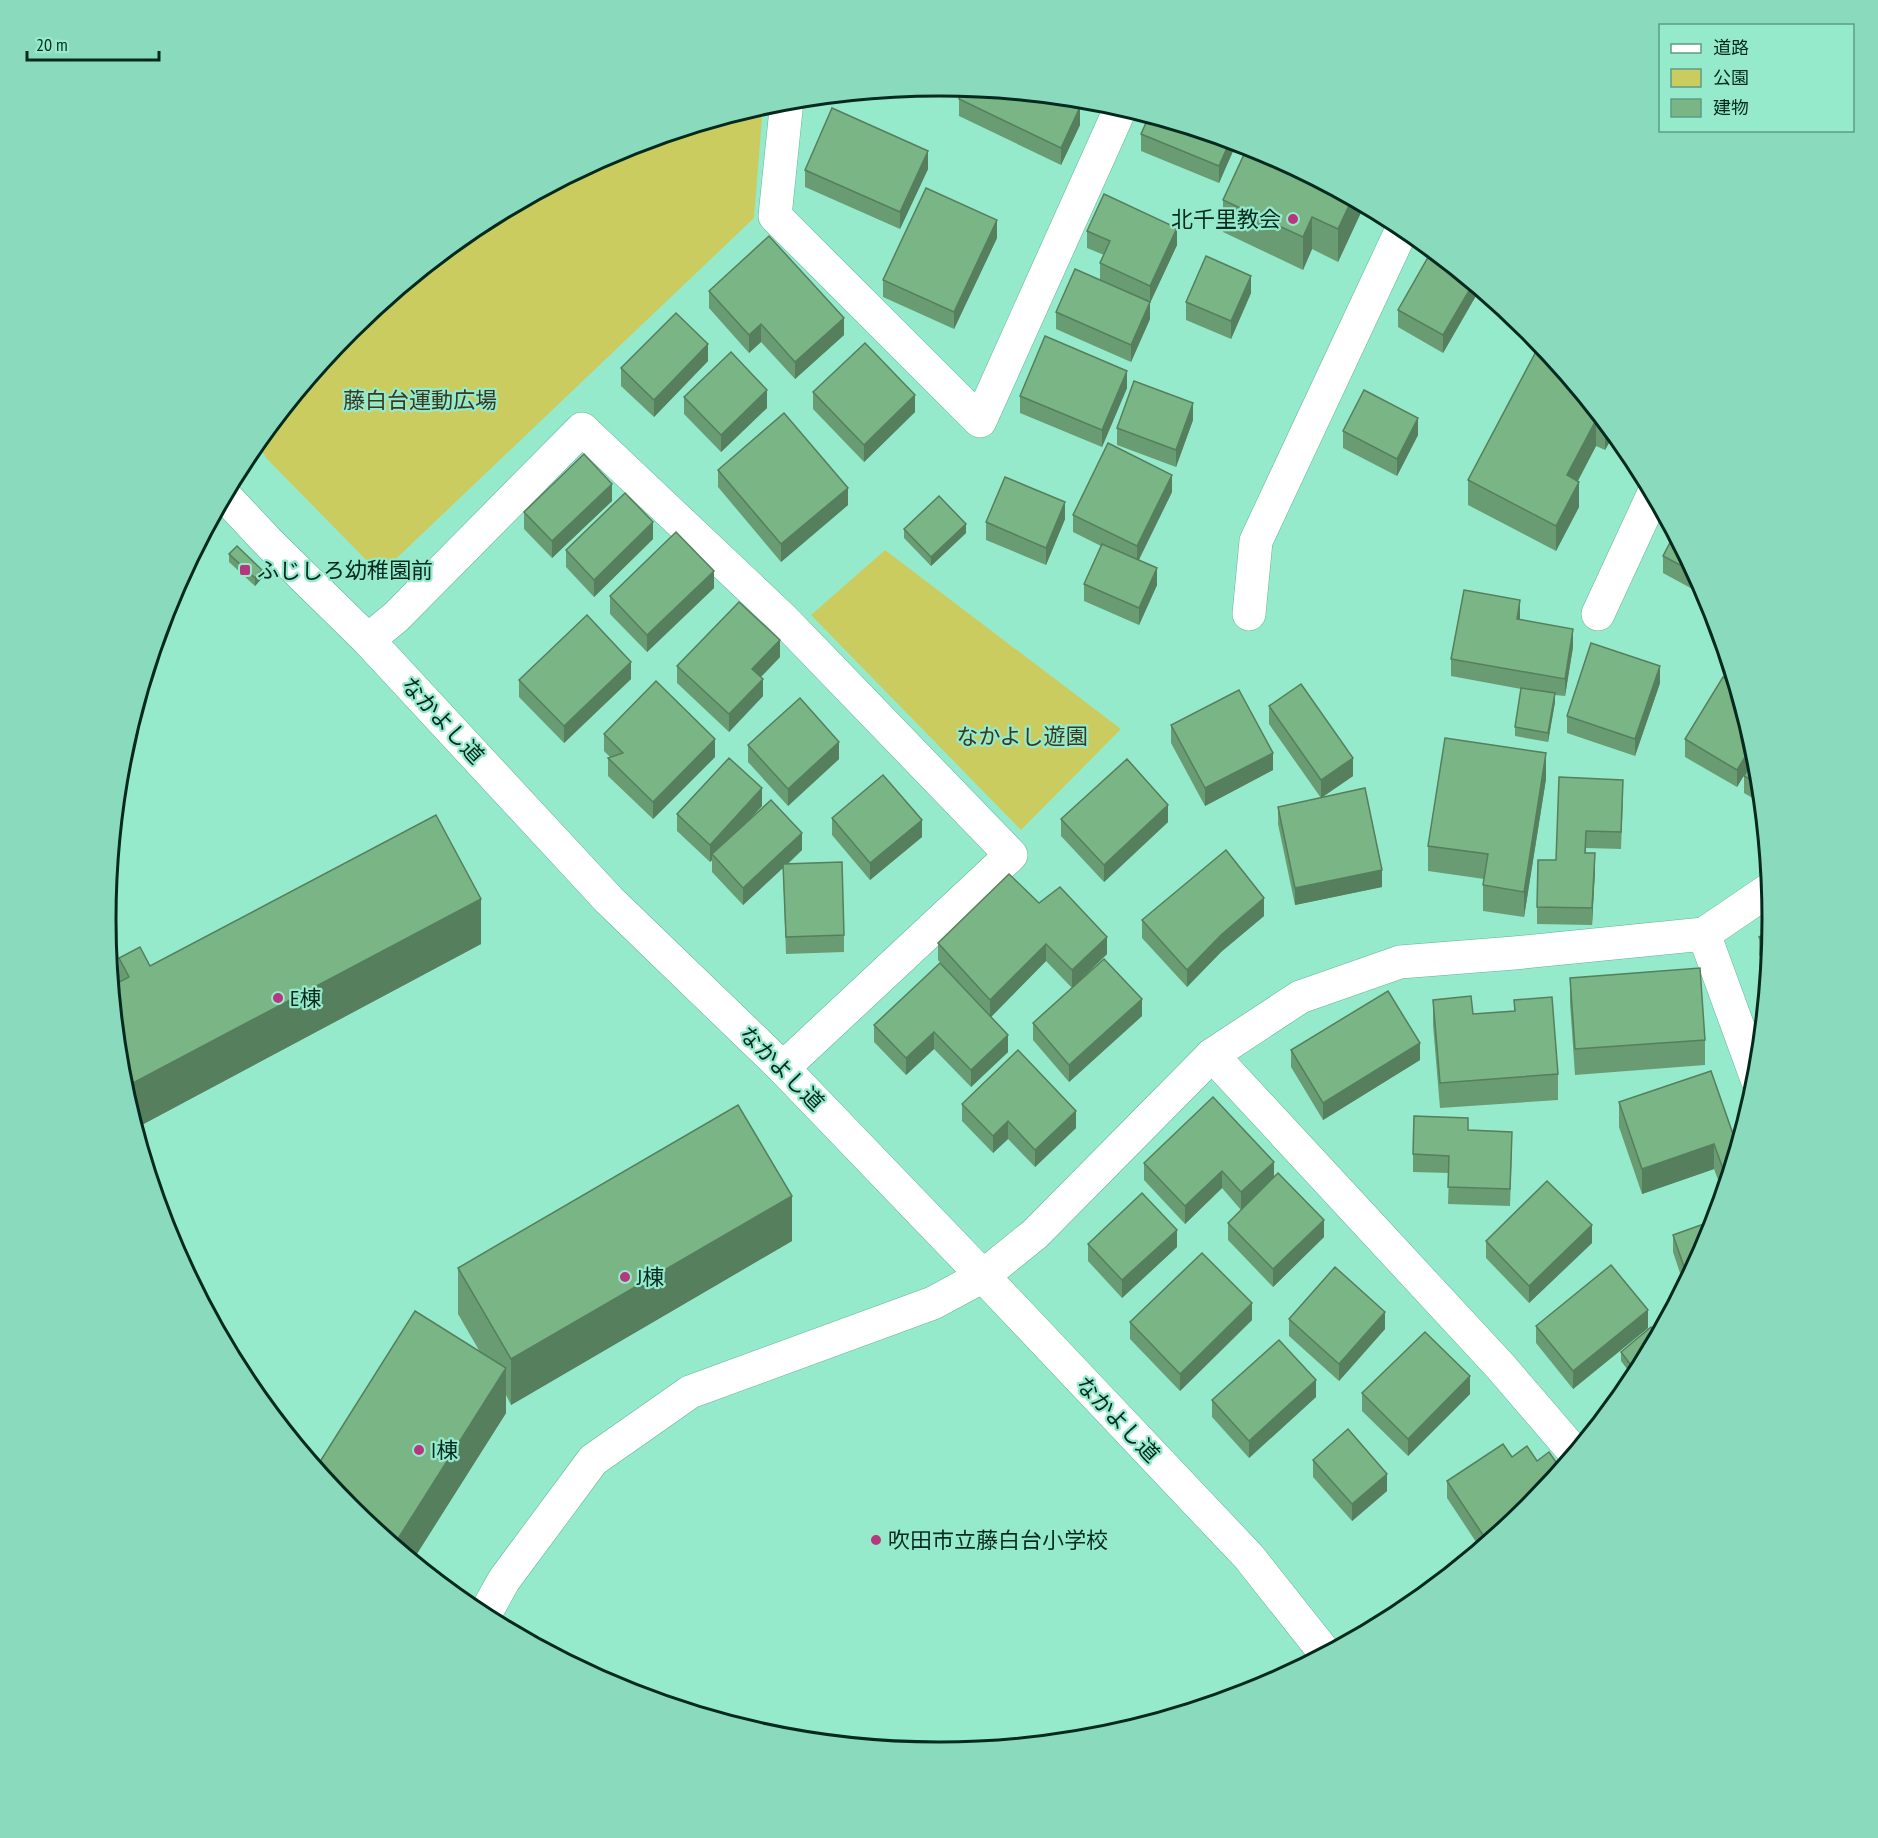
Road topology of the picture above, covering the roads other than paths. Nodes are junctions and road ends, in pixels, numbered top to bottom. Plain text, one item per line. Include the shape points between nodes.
1 (786, 111) edge
2 (1117, 116) edge
3 (1398, 237) edge
4 (230, 501) edge
5 (1649, 503) edge
6 (1249, 614) dead end
7 (1598, 614) dead end
8 (368, 640) junction
9 (1761, 895) edge
10 (1704, 934) junction
11 (1212, 1055) junction
12 (1750, 1059) edge
13 (783, 1068) junction
14 (983, 1276) junction
15 (1570, 1447) edge
16 (489, 1607) edge
17 (1321, 1648) edge

1 - 2 street via 775,216 980,421
3 - 6 street via 1256,541
4 - 8 street, なかよし道
5 - 7 street
8 - 13 street, なかよし道 via 609,900
8 - 13 street via 582,429 791,628 1011,855
9 - 10 street
10 - 11 street via 1400,962 1299,997
10 - 12 street
11 - 14 street via 1035,1234
11 - 15 street via 1502,1366
13 - 14 street, なかよし道
14 - 16 street via 933,1303 690,1392 593,1460 504,1580
14 - 17 street, なかよし道 via 1249,1557

